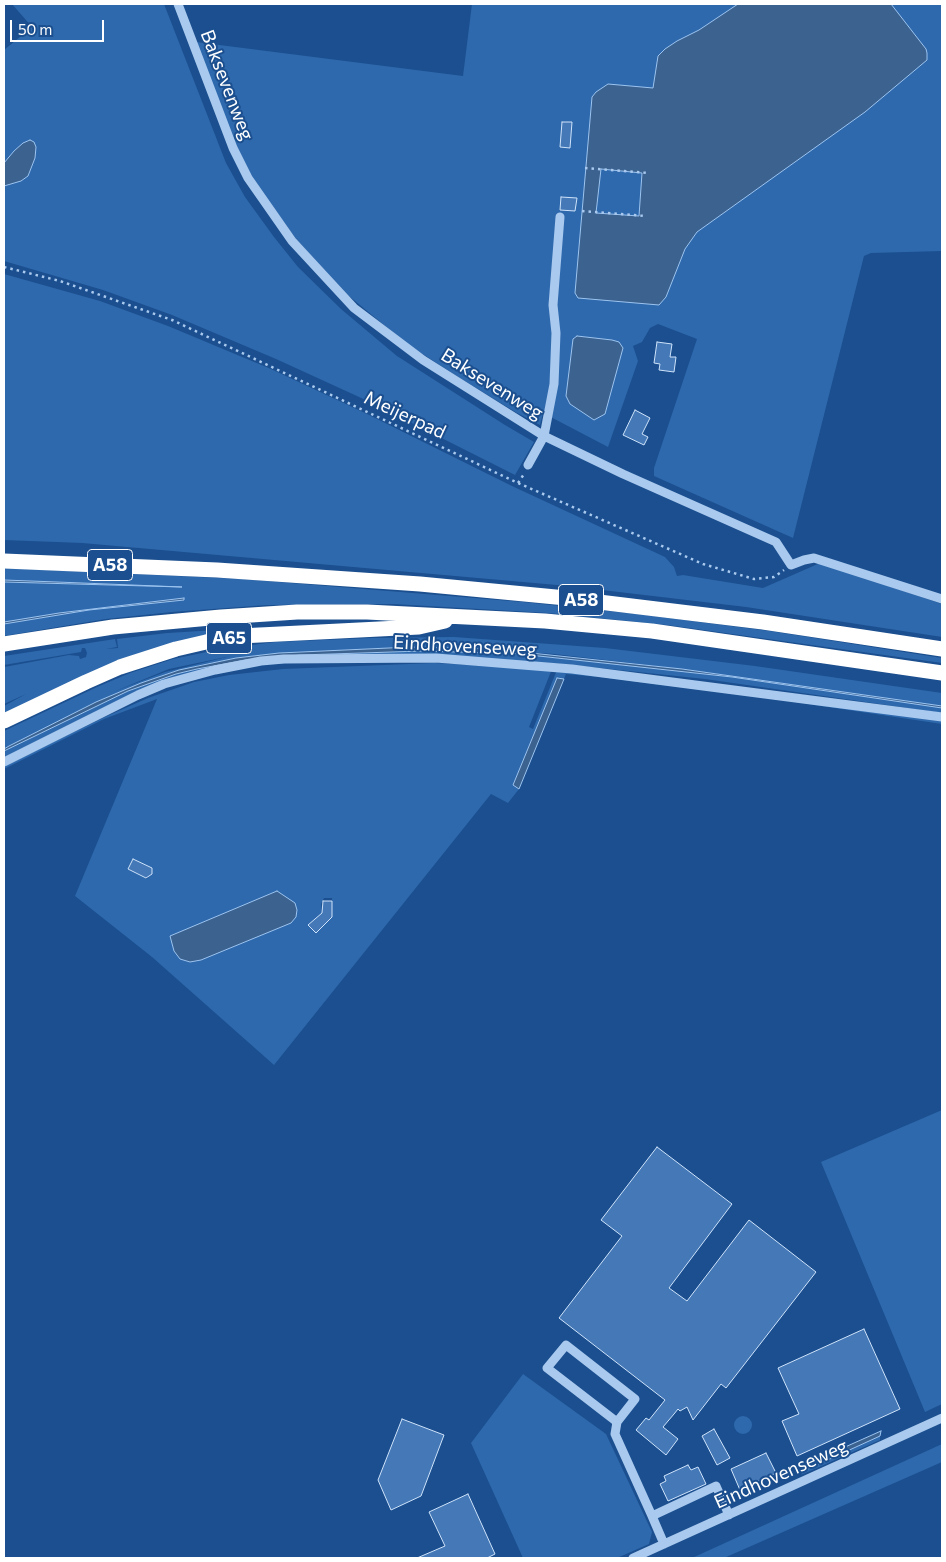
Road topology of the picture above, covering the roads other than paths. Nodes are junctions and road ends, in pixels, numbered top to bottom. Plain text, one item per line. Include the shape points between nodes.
1 (178, 4) edge
2 (560, 217) dead end
3 (544, 436) junction
4 (528, 465) dead end
5 (4, 560) edge
6 (942, 599) edge
7 (468, 616) junction
8 (4, 644) edge
9 (942, 649) edge
10 (942, 673) edge
11 (942, 717) edge
12 (4, 721) edge
13 (4, 762) edge
14 (942, 1418) edge
15 (617, 1422) junction
16 (729, 1515) junction
17 (652, 1516) junction
18 (664, 1544) junction
19 (633, 1558) edge

1 - 3 street, Baksevenweg via 233,148 248,178 292,241 354,308 423,360
2 - 3 street via 553,305 556,333 554,384
3 - 4 street
3 - 6 street, Baksevenweg via 776,542 791,565 814,558
5 - 9 highway, A58 via 420,584 763,622
7 - 8 highway, A58 via 298,612 113,627
7 - 10 highway, A58 via 652,631
7 - 12 highway, A65 via 419,627 240,636 206,642 120,667
11 - 13 street, Eindhovenseweg via 572,669 436,658 284,659 215,670 164,684
14 - 16 street, Eindhovenseweg
15 - 15 street via 547,1368 566,1345 635,1399
15 - 17 street via 615,1434
16 - 17 street via 716,1486
16 - 18 street, Eindhovenseweg
17 - 18 street
18 - 19 street, Eindhovenseweg

